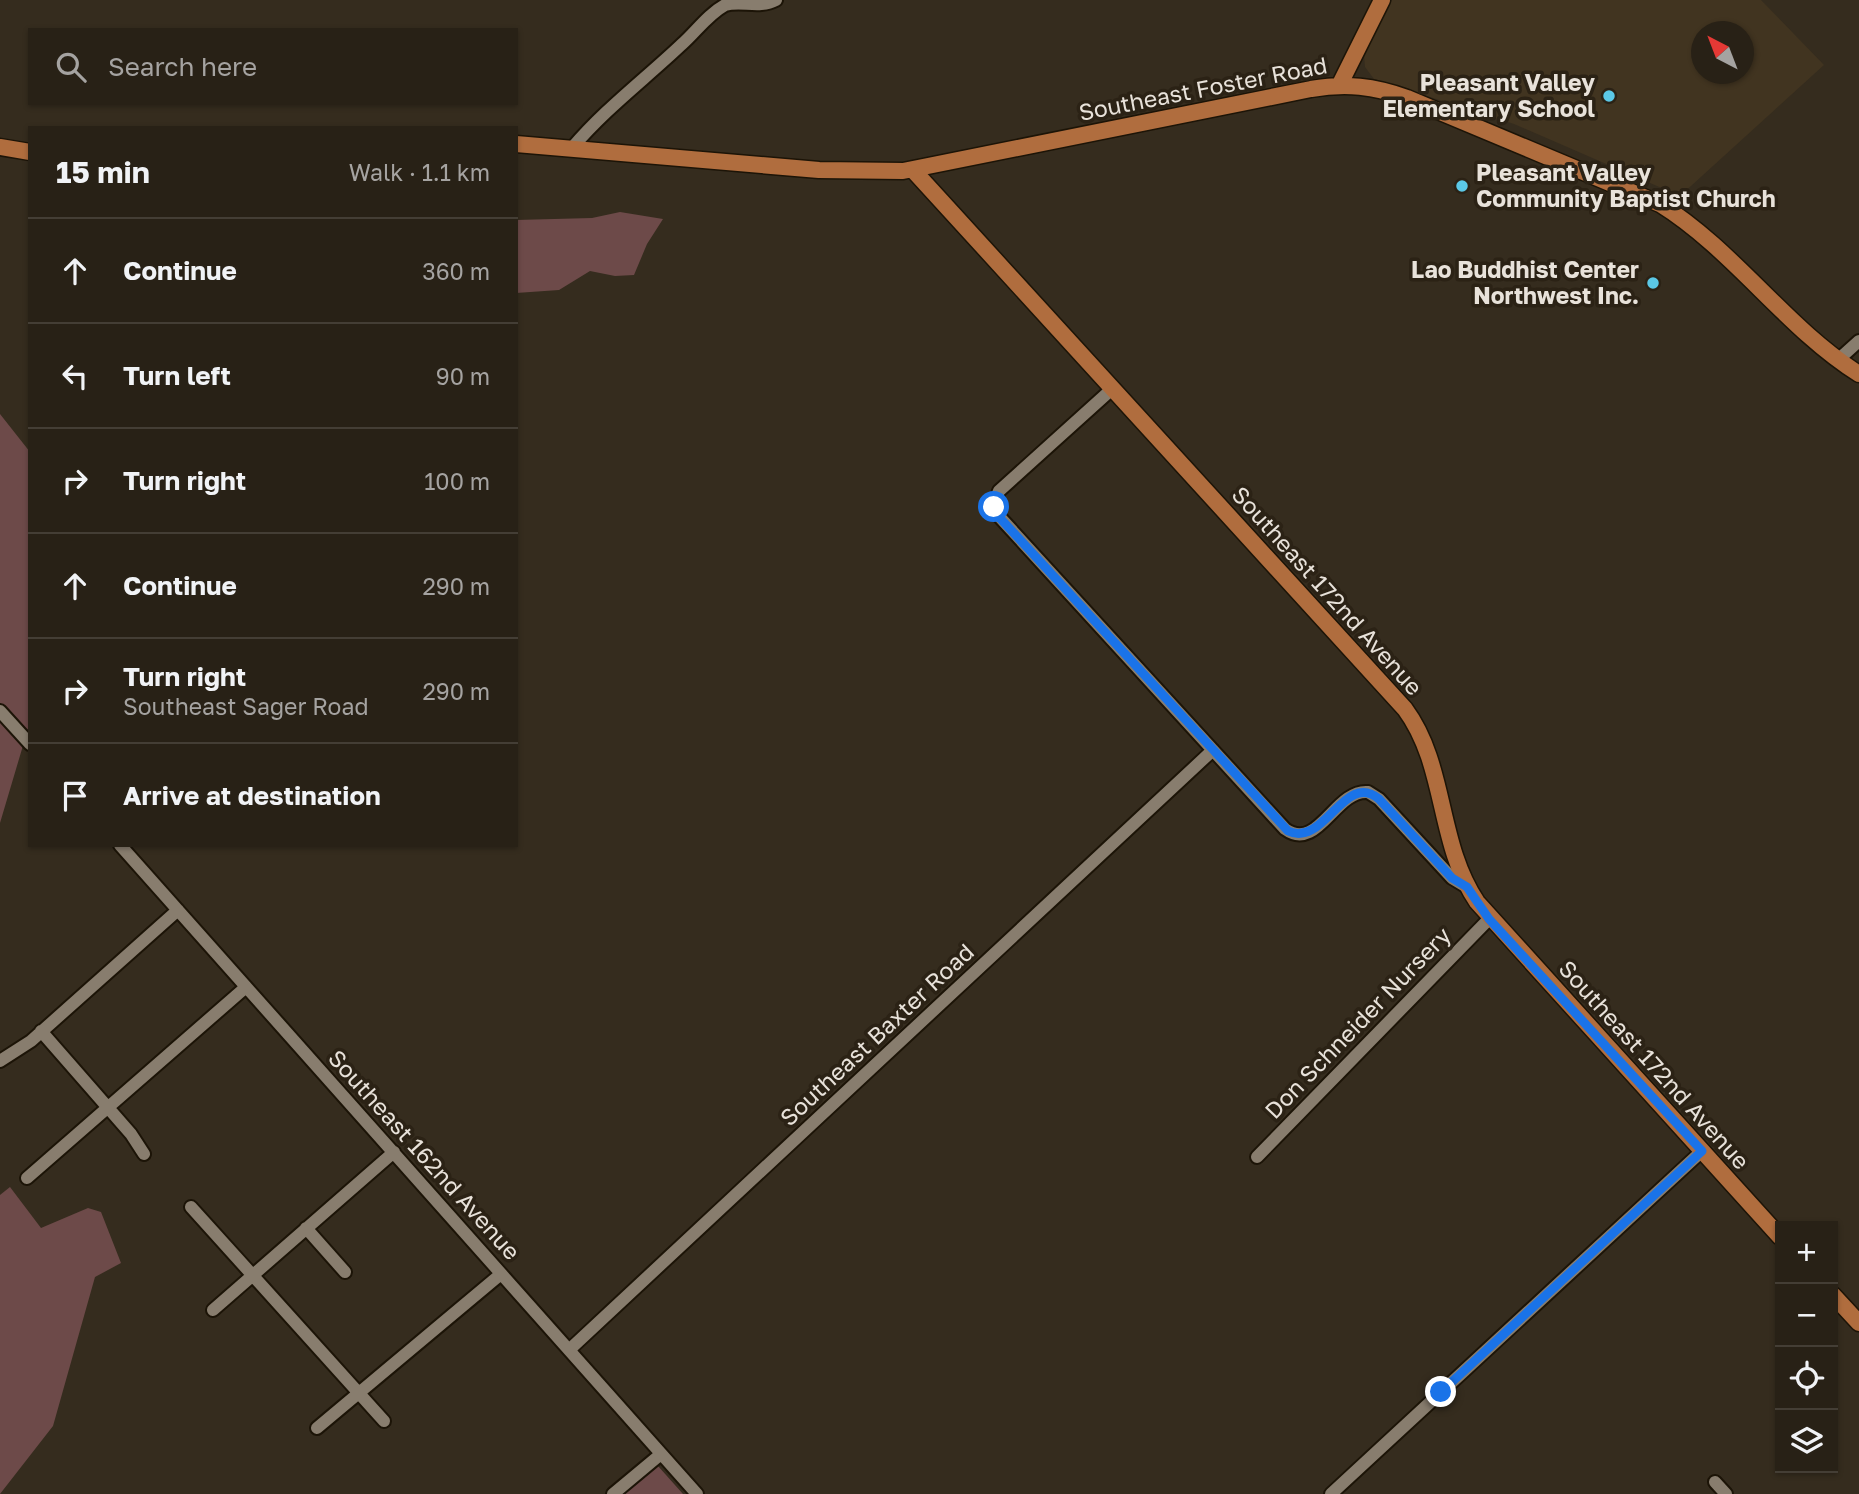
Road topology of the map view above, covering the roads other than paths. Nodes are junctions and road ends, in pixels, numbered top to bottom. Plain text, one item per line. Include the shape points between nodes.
1 (776, 0) edge
2 (1382, 0) edge
3 (1340, 84) junction
4 (518, 144) edge
5 (0, 147) edge
6 (572, 148) junction
7 (28, 152) edge
8 (913, 170) junction
9 (1859, 341) edge
10 (1839, 359) junction
11 (1859, 374) edge
12 (1112, 388) junction
13 (0, 711) edge
14 (28, 742) edge
15 (1213, 750) junction
16 (122, 847) edge
17 (1467, 887) junction
18 (178, 911) junction
19 (1489, 919) junction
20 (246, 987) junction
21 (41, 1031) junction
22 (0, 1061) edge
23 (109, 1108) junction
24 (1702, 1151) junction
25 (394, 1152) junction
26 (144, 1154) dead end
27 (1257, 1157) dead end
28 (27, 1178) dead end
29 (191, 1207) dead end
30 (306, 1228) junction
31 (1775, 1231) edge
32 (345, 1272) dead end
33 (254, 1274) junction
34 (501, 1274) junction
35 (1838, 1300) edge
36 (213, 1310) dead end
37 (1859, 1323) edge
38 (569, 1350) junction
39 (360, 1393) junction
40 (384, 1421) dead end
41 (317, 1428) dead end
42 (661, 1454) junction
43 (1715, 1482) dead end
44 (613, 1494) edge
45 (697, 1494) edge
46 (1331, 1494) edge
47 (1726, 1494) edge

1 - 6 street via 765,4 731,2 714,12 600,116
2 - 3 main road
3 - 8 main road, Southeast Foster Road
3 - 10 main road, Southeast Foster Road via 1395,93 1660,204 1695,229
4 - 6 main road, Southeast Foster Road
5 - 7 main road
6 - 8 main road, Southeast Foster Road via 862,173
8 - 12 main road, Southeast 172nd Avenue
9 - 10 street
10 - 11 main road, Southeast Foster Road
12 - 15 street via 1001,489 994,504 999,517
12 - 17 main road, Southeast 172nd Avenue via 1410,716 1427,753 1451,850
13 - 14 street
15 - 17 street via 1281,826 1295,834 1311,832 1354,794 1372,794 1452,878
15 - 38 street, Southeast Baxter Road
16 - 18 street, Southeast 162nd Avenue
17 - 19 main road, Southeast 172nd Avenue
18 - 20 street, Southeast 162nd Avenue
18 - 21 street
19 - 24 main road, Southeast 172nd Avenue
19 - 27 street, Don Schneider Nursery
20 - 23 street
20 - 25 street, Southeast 162nd Avenue
21 - 22 street
21 - 23 street
23 - 26 street
23 - 28 street
24 - 31 main road, Southeast 172nd Avenue
24 - 46 street
25 - 30 street
25 - 34 street, Southeast 162nd Avenue
29 - 33 street
30 - 32 street
30 - 33 street
33 - 36 street
33 - 39 street
34 - 38 street, Southeast 162nd Avenue
34 - 39 street
35 - 37 main road
38 - 42 street, Southeast 162nd Avenue
39 - 40 street
39 - 41 street
42 - 44 street
42 - 45 street, Southeast 162nd Avenue
43 - 47 street

